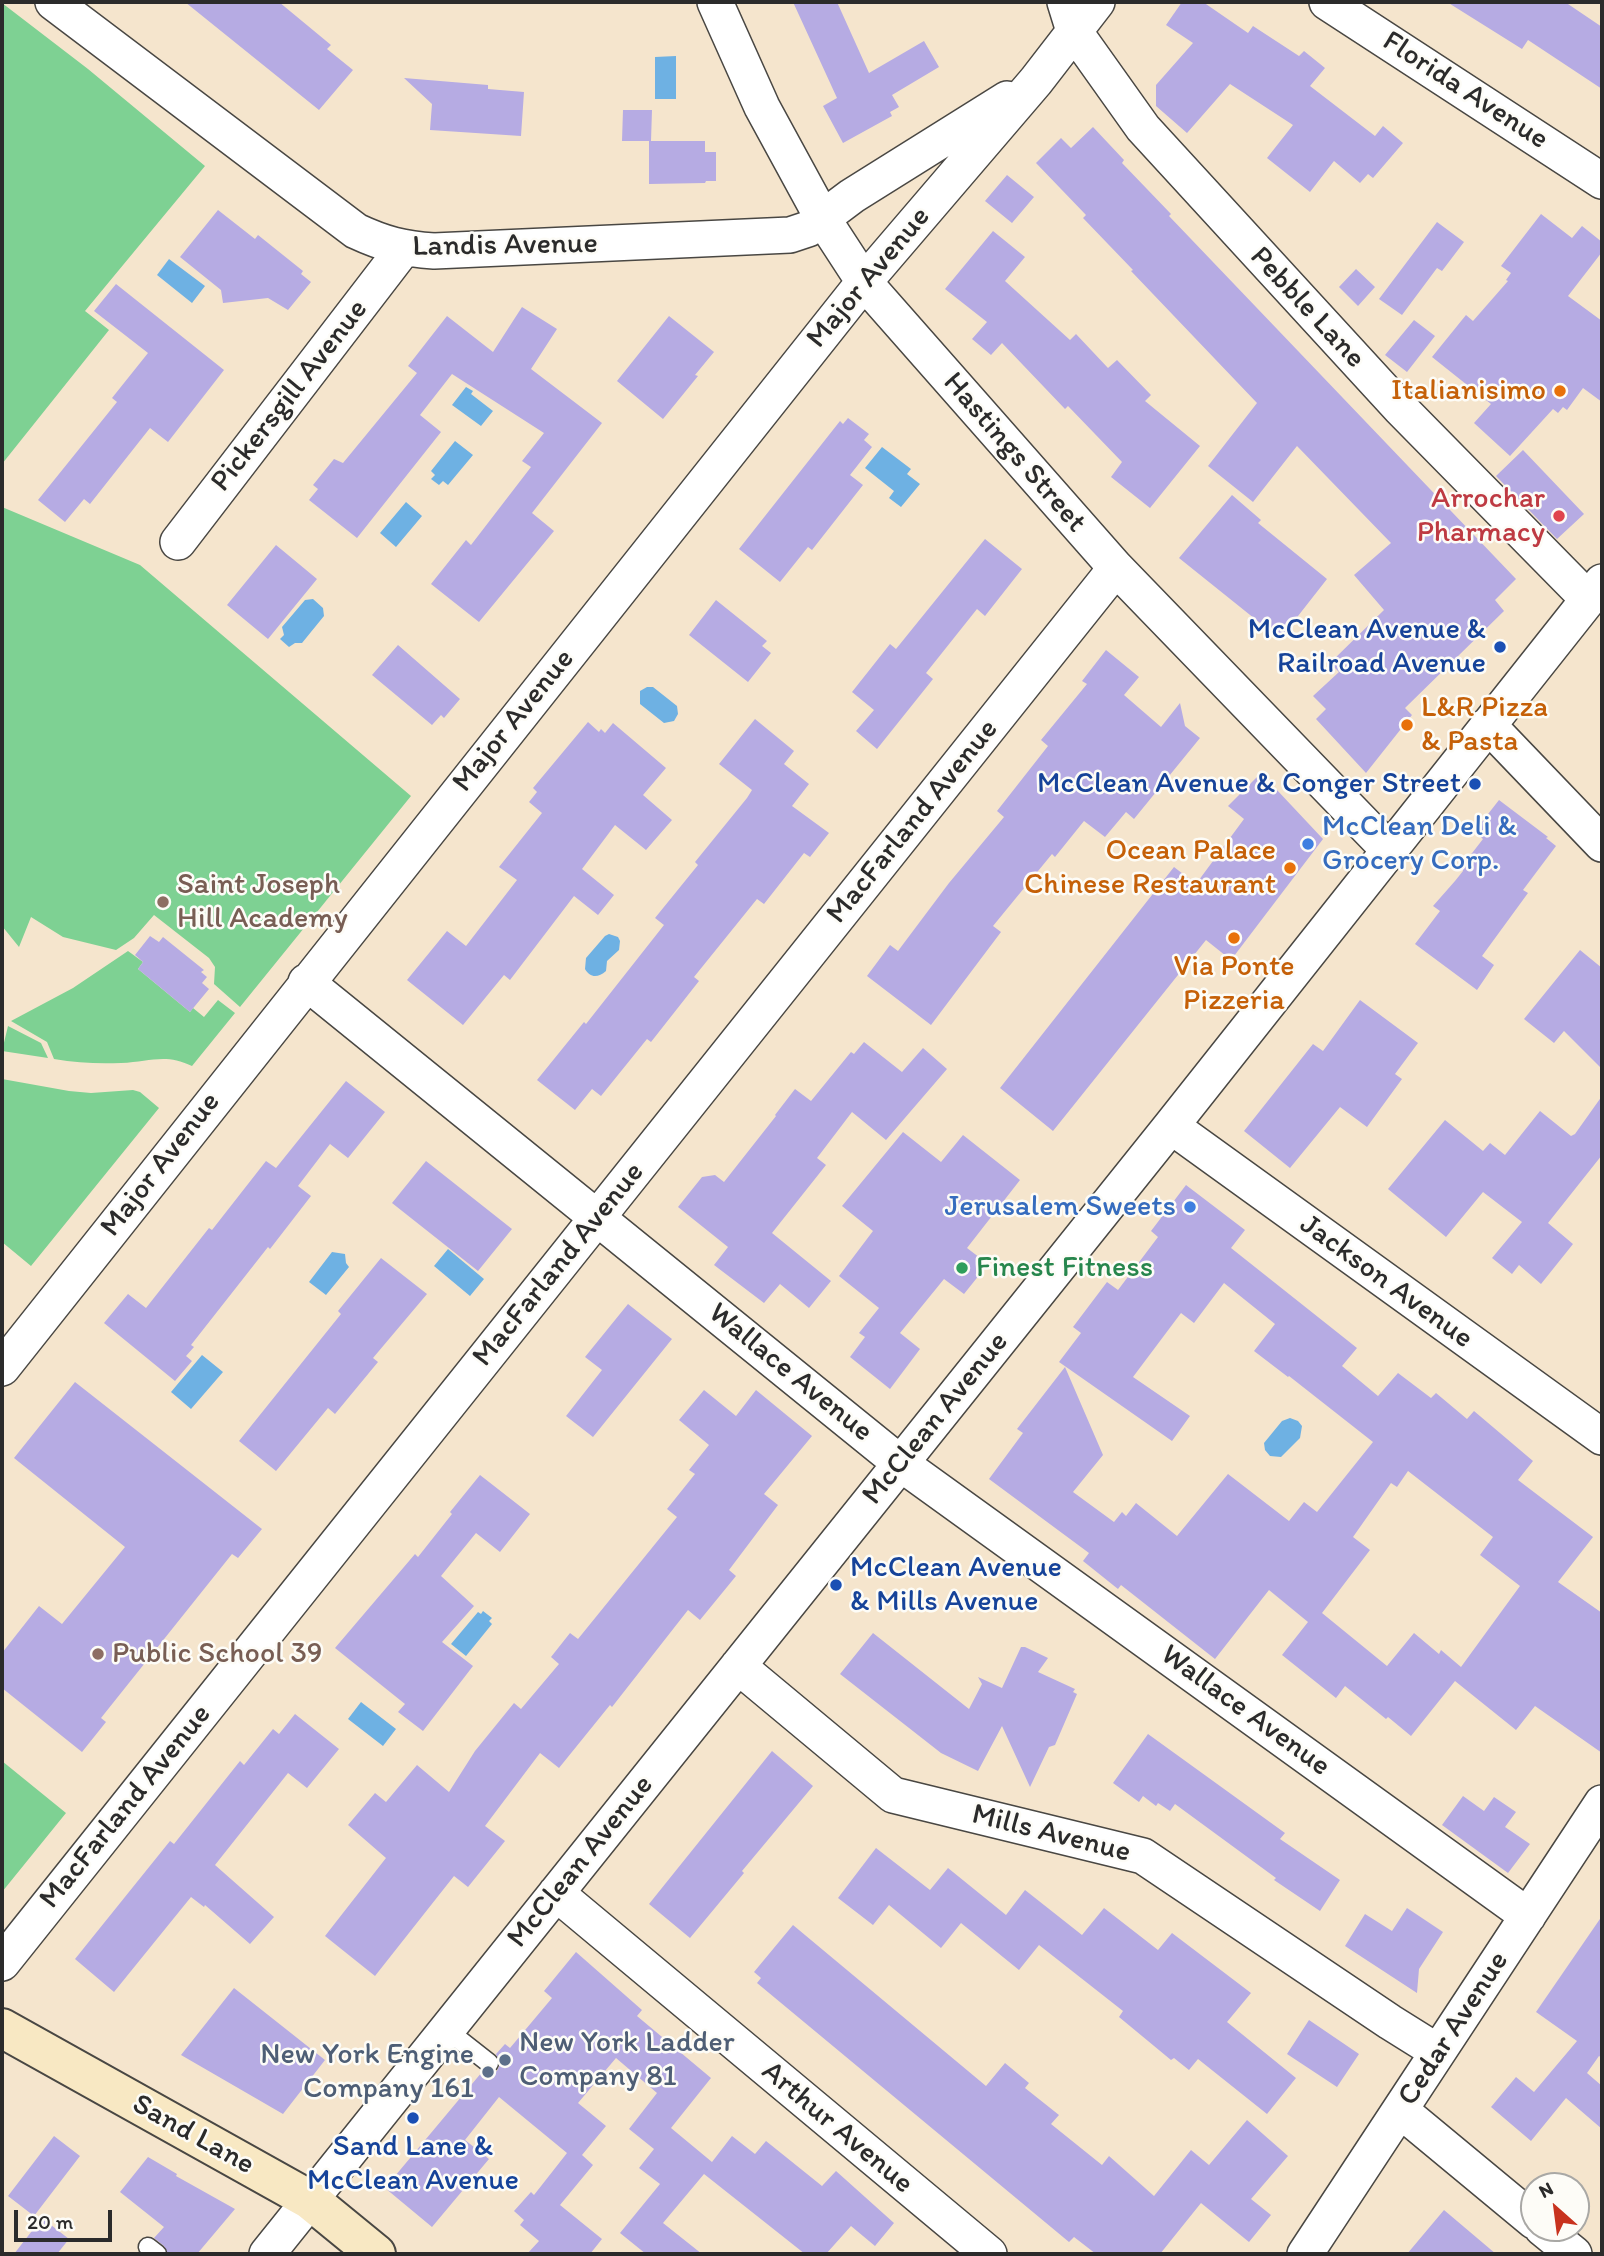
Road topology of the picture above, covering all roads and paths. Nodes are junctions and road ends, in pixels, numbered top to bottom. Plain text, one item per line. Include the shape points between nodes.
1 (56, 2) edge
2 (715, 2) edge
3 (1097, 2) edge
4 (1327, 2) edge
5 (1069, 17) edge
6 (1035, 81) junction
7 (1602, 181) edge
8 (824, 219) junction
9 (403, 249) junction
10 (864, 282) junction
11 (178, 542) dead end
12 (1116, 568) junction
13 (1595, 590) edge
14 (1488, 725) junction
15 (1602, 844) edge
16 (1388, 849) junction
17 (306, 982) junction
18 (1171, 1126) junction
19 (597, 1217) junction
20 (2, 1368) edge
21 (1602, 1437) edge
22 (900, 1463) junction
23 (738, 1667) junction
24 (1602, 1803) edge
25 (556, 1893) junction
26 (1528, 1916) junction
27 (2, 1963) edge
28 (2, 2028) edge
29 (447, 2030) junction
30 (1438, 2052) junction
31 (489, 2063) dead end
32 (1400, 2110) junction
33 (310, 2200) junction
34 (1520, 2209) edge
35 (1559, 2242) edge
36 (267, 2254) edge
37 (376, 2254) edge
38 (989, 2254) edge
39 (1306, 2254) edge
40 (1574, 2254) edge

1 - 9 street, Landis Avenue via 356,231
2 - 8 street, Hastings Street via 762,107
3 - 5 street, Major Avenue
4 - 7 street, Florida Avenue
5 - 6 street, Major Avenue
5 - 13 street, Pebble Lane via 1143,128 1400,408
6 - 8 street, Major Avenue
6 - 10 street, Major Avenue
8 - 9 street, Landis Avenue via 790,235 764,238
8 - 10 street, Hastings Street
9 - 11 street, Pickersgill Avenue
10 - 12 street, Hastings Street
10 - 17 street, Major Avenue
12 - 16 street, Hastings Street
12 - 19 street, MacFarland Avenue
13 - 14 street, McClean Avenue
14 - 15 street
14 - 16 street, McClean Avenue
16 - 18 street, McClean Avenue
17 - 19 street, Wallace Avenue
17 - 20 street, Major Avenue
18 - 21 street, Jackson Avenue
18 - 22 street, McClean Avenue
19 - 22 street, Wallace Avenue
19 - 27 street, MacFarland Avenue
22 - 23 street, McClean Avenue
22 - 26 street, Wallace Avenue
23 - 25 street, McClean Avenue
23 - 30 street, Mills Avenue via 893,1795 1143,1856
24 - 26 street, Cedar Avenue
25 - 29 street, McClean Avenue
25 - 38 street, Arthur Avenue
26 - 30 street, Cedar Avenue
28 - 33 street, Sand Lane
29 - 31 lane
29 - 33 street, McClean Avenue
30 - 32 street, Cedar Avenue
32 - 34 street
32 - 39 street, Cedar Avenue
33 - 36 street, McClean Avenue
33 - 37 street, Sand Lane
35 - 40 street

